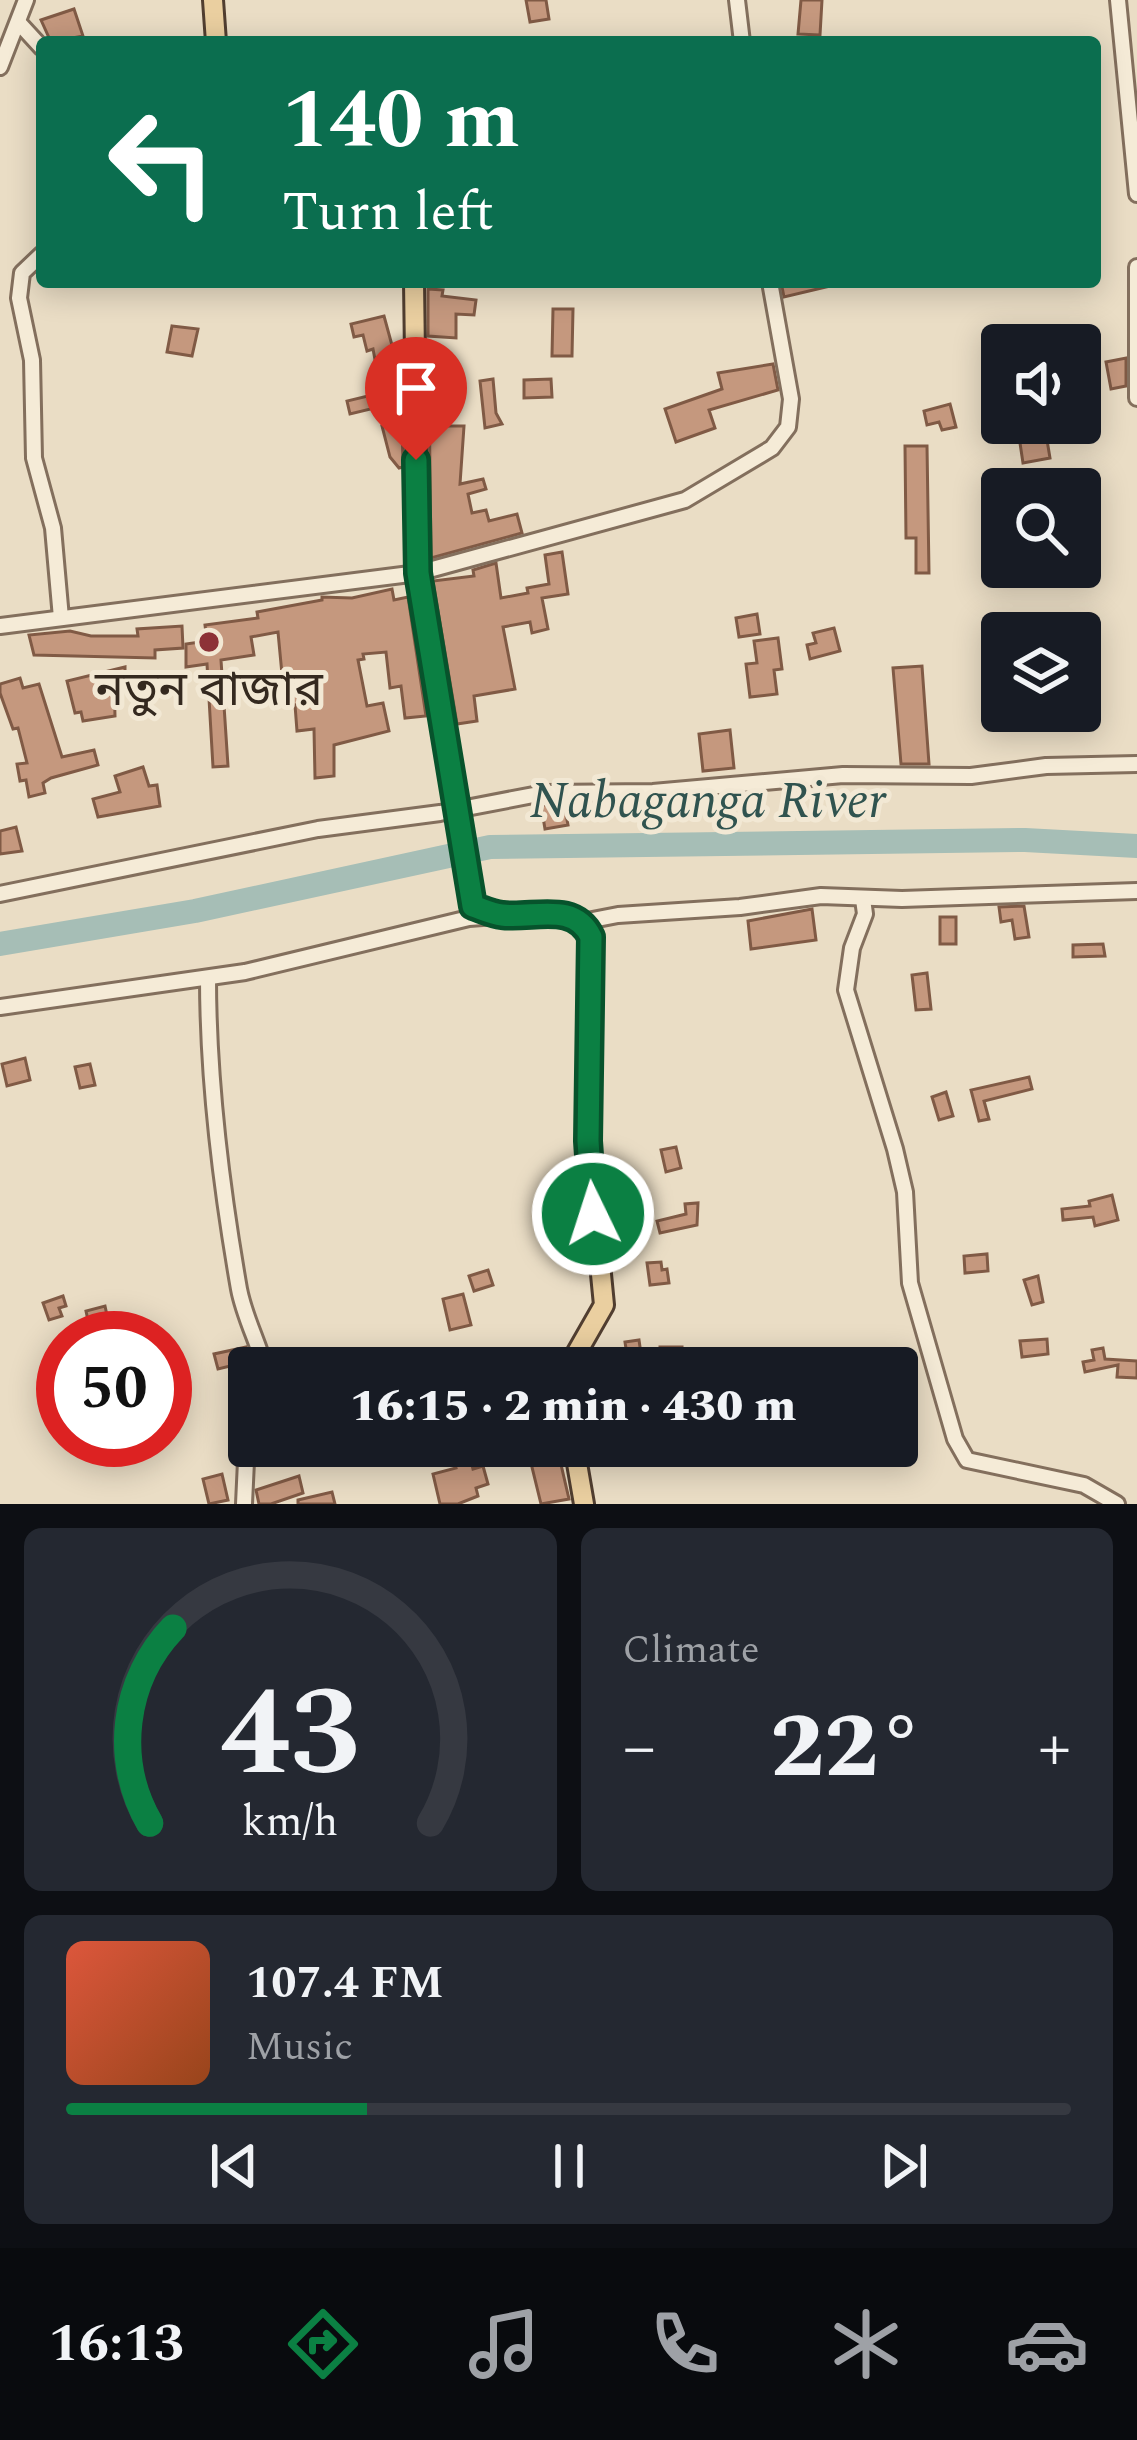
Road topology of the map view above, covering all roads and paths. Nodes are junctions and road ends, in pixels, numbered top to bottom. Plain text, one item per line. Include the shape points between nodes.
1 (26, 0) edge
2 (213, 0) edge
3 (737, 0) edge
4 (1118, 0) edge
5 (19, 23) junction
6 (216, 36) edge
7 (741, 36) edge
8 (36, 41) edge
9 (0, 68) edge
10 (1137, 194) edge
11 (36, 260) edge
12 (1137, 267) edge
13 (414, 288) edge
14 (771, 288) edge
15 (1137, 398) edge
16 (418, 573) junction
17 (61, 618) junction
18 (0, 626) edge
19 (1137, 764) edge
20 (458, 818) junction
21 (1137, 891) edge
22 (0, 894) edge
23 (863, 899) junction
24 (502, 915) junction
25 (582, 922) junction
26 (208, 978) junction
27 (0, 1007) edge
28 (258, 1347) edge
29 (581, 1347) edge
30 (246, 1467) edge
31 (578, 1467) edge
32 (244, 1504) edge
33 (584, 1504) edge
34 (1117, 1504) edge

1 - 5 street
2 - 6 main road
3 - 7 street
4 - 10 street
5 - 8 street
5 - 9 street
11 - 17 street via 22,273 20,298 30,337 34,458 53,528
12 - 15 street
13 - 16 main road
14 - 16 street via 791,399 788,427 772,448 685,500
16 - 17 street
16 - 20 main road
17 - 18 street
19 - 20 street via 580,790
20 - 22 street via 318,829
20 - 24 main road via 473,906
21 - 23 street
23 - 25 street via 821,896
23 - 34 street via 845,990 896,1149 910,1283 955,1439 967,1460 1084,1485
24 - 25 main road
24 - 26 street
25 - 29 main road via 591,937 588,1141 605,1287 600,1318
26 - 27 street
26 - 28 street via 225,1196 240,1294
30 - 32 street
31 - 33 main road

